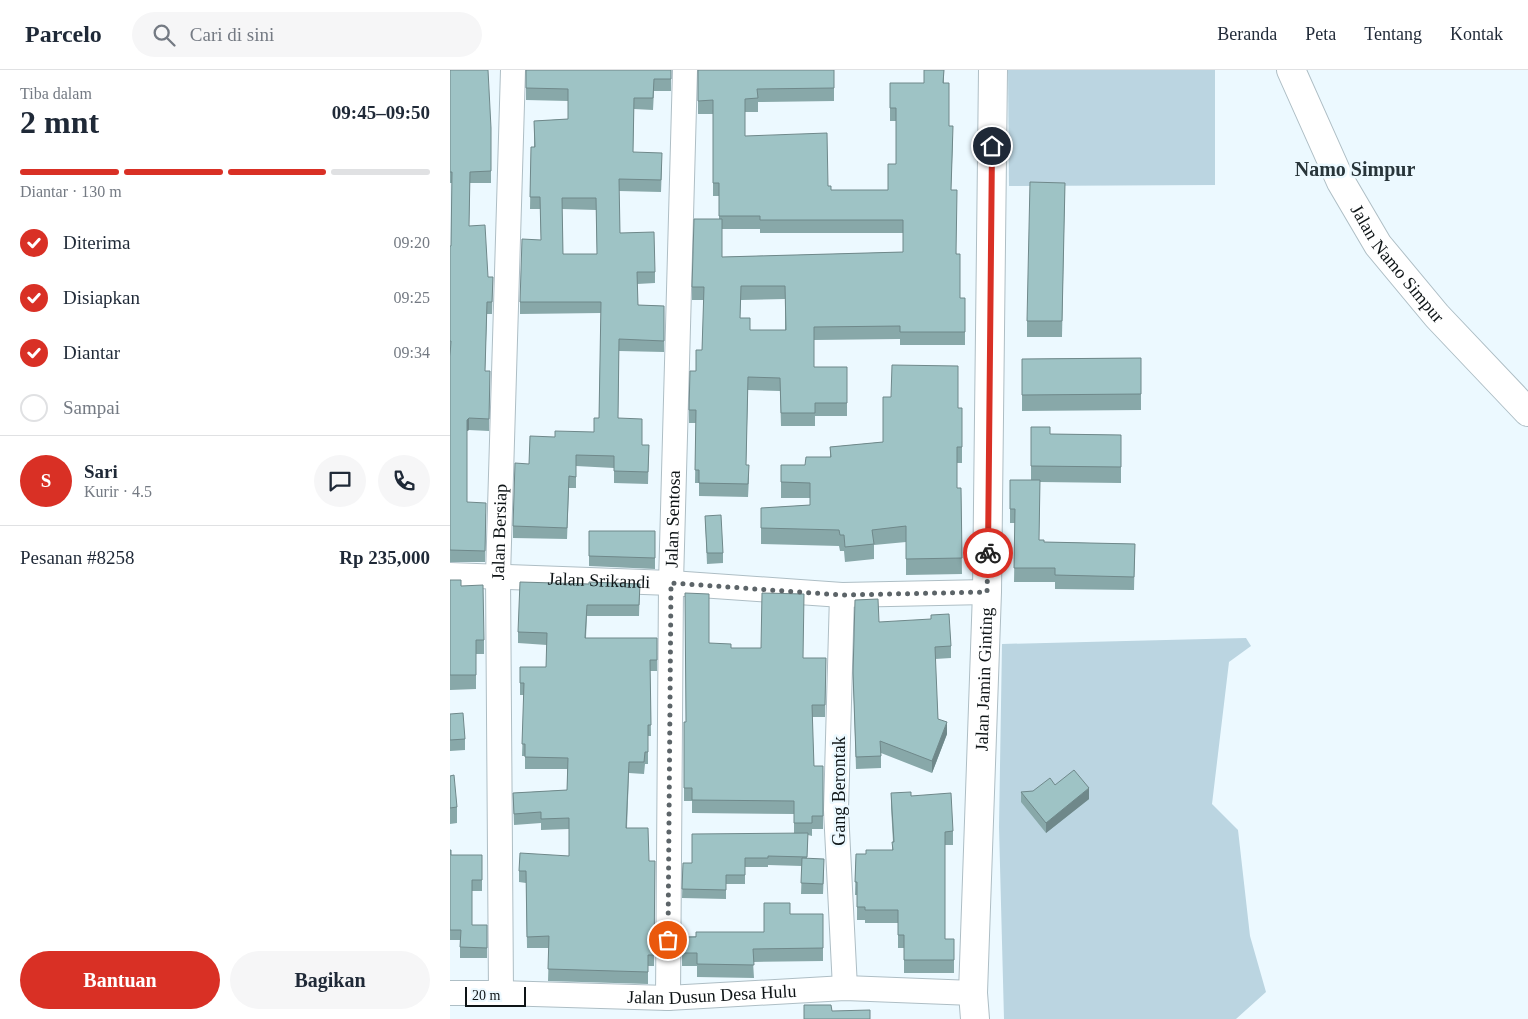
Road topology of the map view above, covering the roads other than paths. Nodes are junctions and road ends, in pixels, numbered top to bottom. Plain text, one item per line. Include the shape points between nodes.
1 (513, 70) edge
2 (685, 70) edge
3 (993, 70) edge
4 (1291, 70) edge
5 (1527, 408) edge
6 (450, 575) edge
7 (498, 576) junction
8 (671, 583) junction
9 (987, 592) junction
10 (842, 595) junction
11 (845, 988) junction
12 (450, 993) edge
13 (500, 993) junction
14 (668, 998) junction
15 (974, 1006) edge

1 - 7 street, Jalan Bersiap
2 - 8 street, Jalan Sentosa
3 - 9 main road, Jalan Jamin Ginting
4 - 5 main road, Jalan Namo Simpur via 1341,182 1378,245 1437,316
6 - 7 street, Jalan Srikandi
7 - 8 street, Jalan Srikandi
7 - 13 street, Jalan Bersiap
8 - 10 street, Jalan Srikandi
8 - 14 street, Jalan Sentosa
9 - 10 street, Jalan Srikandi
9 - 15 main road, Jalan Jamin Ginting
10 - 11 street, Gang Berontak via 836,810
11 - 14 street, Jalan Dusun Desa Hulu
11 - 15 street, Jalan Dusun Desa Hulu
12 - 13 street, Jalan Dusun Desa Hulu
13 - 14 street, Jalan Dusun Desa Hulu

